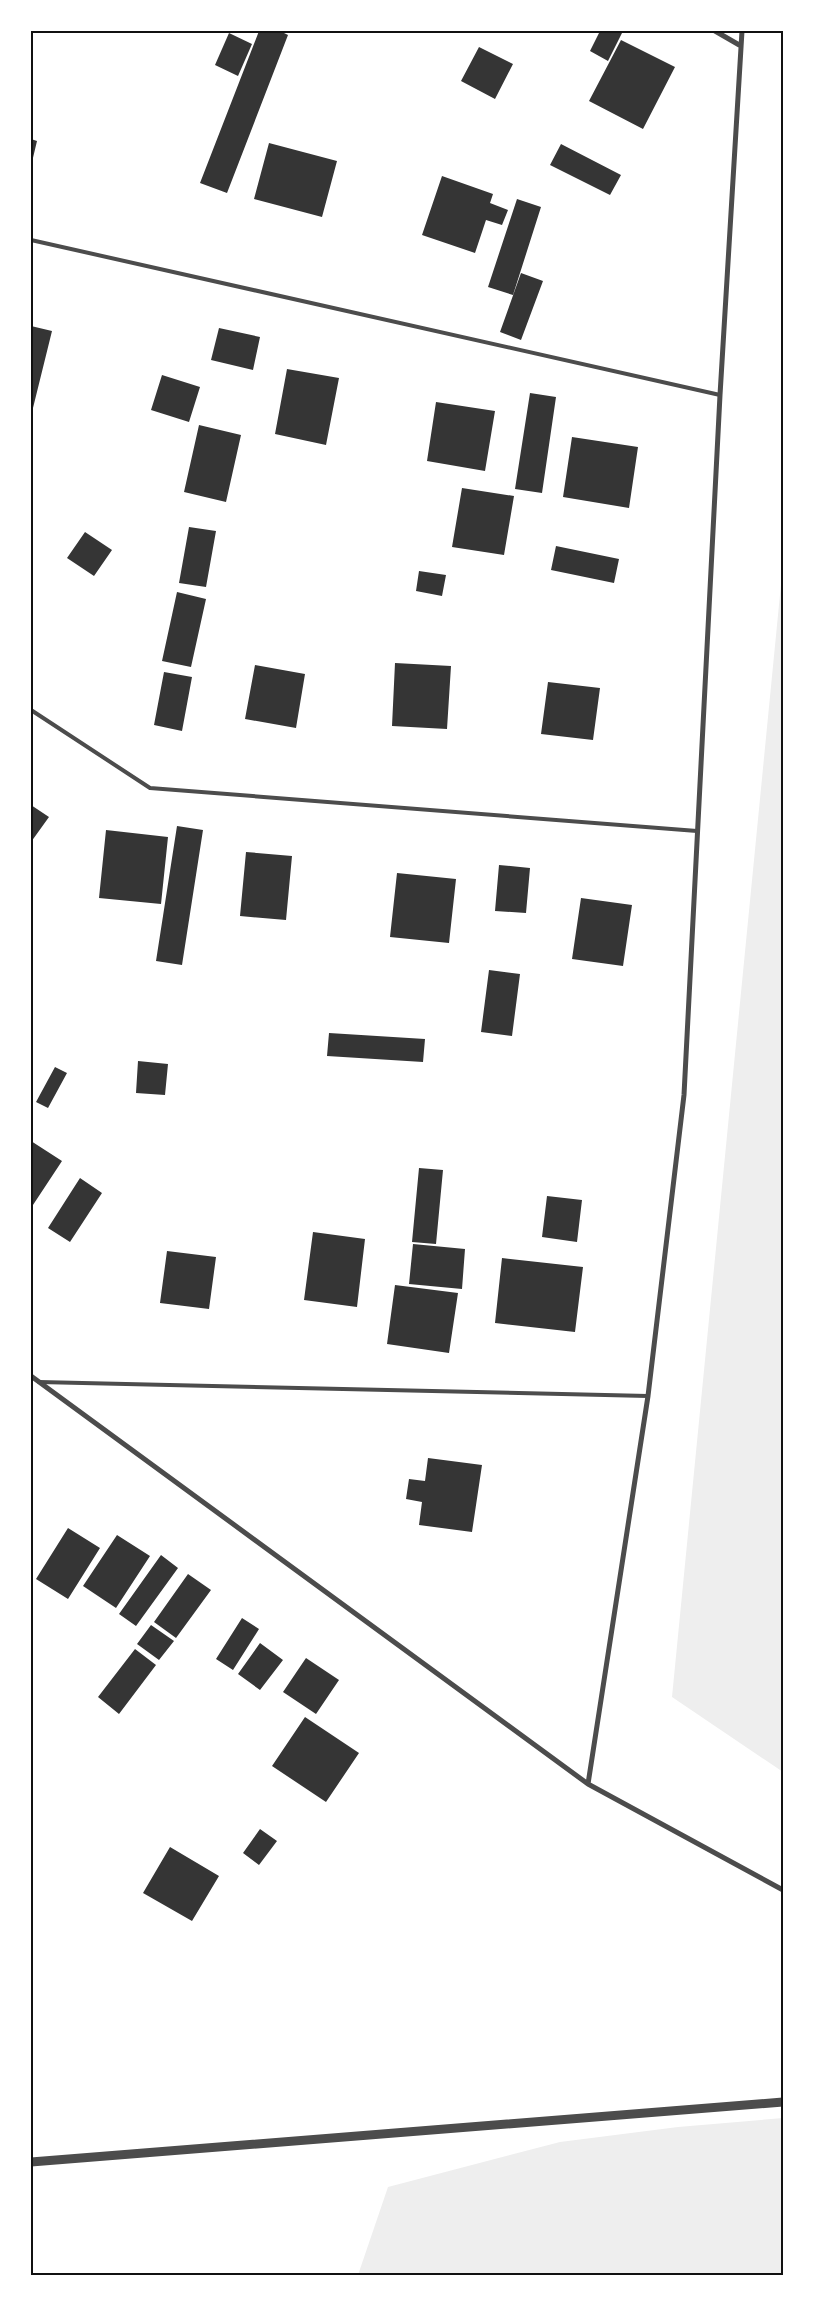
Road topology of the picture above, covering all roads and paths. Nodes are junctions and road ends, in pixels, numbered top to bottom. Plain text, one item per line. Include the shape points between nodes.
1 (715, 31) edge
2 (742, 31) edge
3 (741, 46) junction
4 (31, 240) edge
5 (720, 395) junction
6 (31, 710) edge
7 (697, 831) junction
8 (31, 1376) edge
9 (39, 1382) junction
10 (648, 1396) junction
11 (588, 1784) junction
12 (783, 1890) edge
13 (783, 2102) edge
14 (31, 2162) edge

1 - 3 street
2 - 3 street
3 - 5 street
4 - 5 lane
5 - 7 street
6 - 7 lane via 150,788
7 - 10 street via 684,1095
8 - 9 street
9 - 10 lane
9 - 11 street
10 - 11 street
11 - 12 street
13 - 14 street

